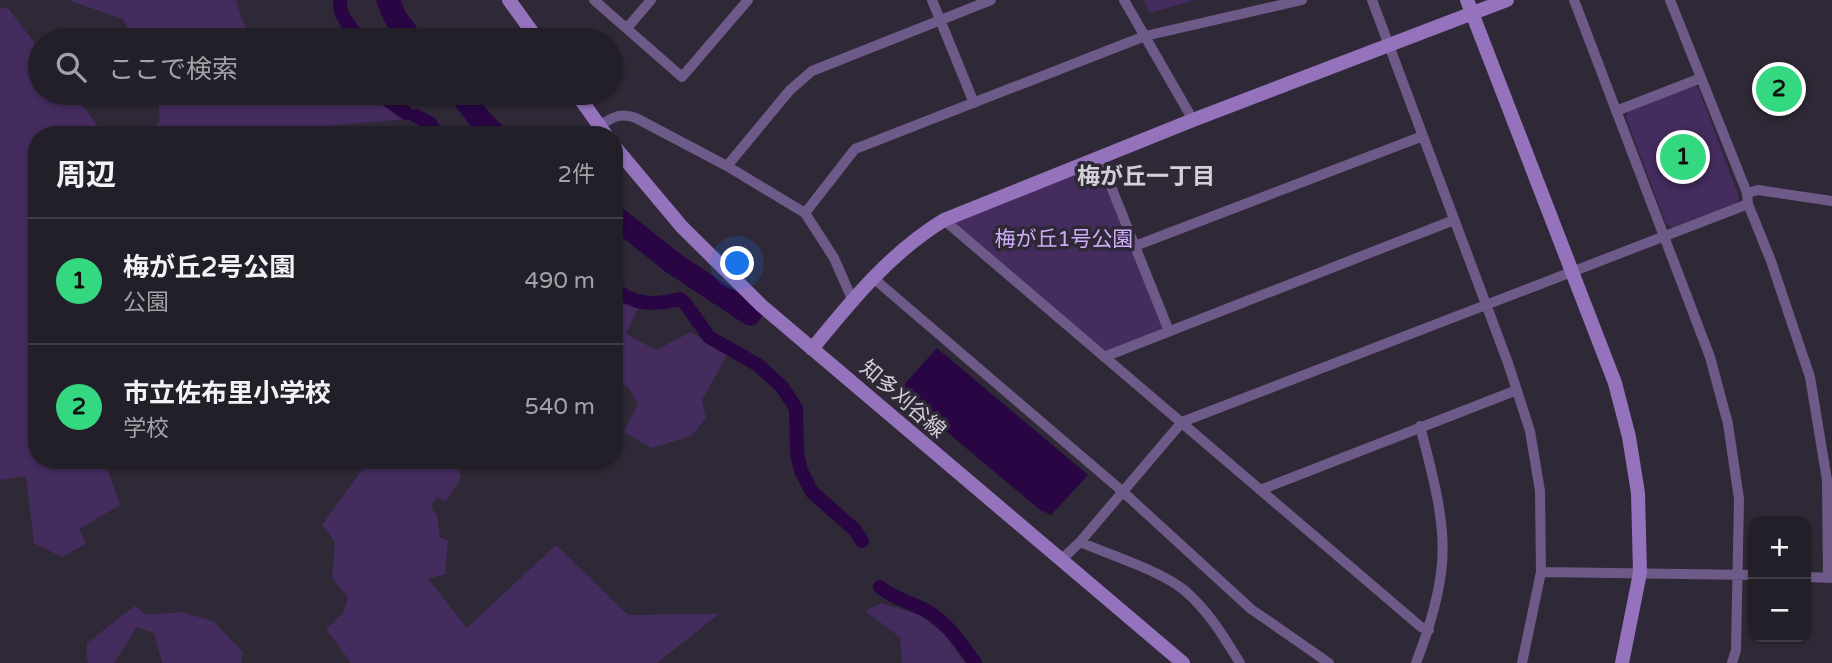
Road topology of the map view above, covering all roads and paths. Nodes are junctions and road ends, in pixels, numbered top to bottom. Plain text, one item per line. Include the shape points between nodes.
1 (509, 0) edge
2 (594, 0) edge
3 (651, 0) edge
4 (748, 0) edge
5 (932, 0) edge
6 (991, 0) edge
7 (1124, 0) edge
8 (1302, 0) edge
9 (1371, 0) edge
10 (1507, 0) edge
11 (1574, 0) edge
12 (1670, 0) edge
13 (1470, 7) edge
14 (941, 20) junction
15 (529, 28) edge
16 (627, 29) junction
17 (1145, 36) junction
18 (1389, 45) junction
19 (1701, 78) junction
20 (974, 103) junction
21 (584, 105) edge
22 (1616, 111) junction
23 (1193, 120) junction
24 (599, 126) edge
25 (605, 126) edge
26 (1423, 136) junction
27 (623, 157) edge
28 (1100, 159) junction
29 (727, 166) junction
30 (1747, 199) junction
31 (1832, 201) edge
32 (805, 213) junction
33 (944, 220) junction
34 (1454, 220) junction
35 (1665, 236) junction
36 (1135, 246) junction
37 (1572, 271) junction
38 (872, 277) junction
39 (852, 299) junction
40 (1485, 304) junction
41 (1169, 331) junction
42 (812, 349) junction
43 (1104, 357) junction
44 (1517, 390) junction
45 (1182, 422) junction
46 (1420, 426) junction
47 (1260, 490) junction
48 (1122, 491) junction
49 (1080, 542) junction
50 (1061, 560) junction
51 (1541, 572) junction
52 (1640, 573) junction
53 (1737, 575) junction
54 (1748, 575) edge
55 (1811, 577) edge
56 (1830, 578) edge
57 (1429, 630) junction
58 (1183, 663) edge
59 (1240, 663) edge
60 (1329, 663) edge
61 (1416, 663) edge
62 (1522, 663) edge
63 (1622, 663) edge
64 (1732, 663) edge

1 - 15 street
2 - 16 street
3 - 16 street
4 - 16 street via 682,78
5 - 14 street
6 - 14 street
7 - 17 street
8 - 17 street
9 - 18 street
10 - 13 street
11 - 22 street
12 - 19 street
13 - 18 street
13 - 37 street
14 - 20 street
14 - 29 street via 812,71 790,90
17 - 20 street
17 - 23 street
18 - 23 street
18 - 26 street
19 - 22 street
19 - 30 street
20 - 32 street via 855,149
21 - 24 street
22 - 35 street
23 - 28 street
25 - 29 street via 615,115 627,114
26 - 34 street
26 - 36 street
27 - 42 street, 知多刈谷線 via 682,227
28 - 33 street
28 - 36 street
29 - 32 street
30 - 31 street via 1758,190
30 - 35 street
30 - 56 street via 1810,377 1827,480
32 - 39 street via 834,258
33 - 38 street via 909,243
33 - 43 street
34 - 40 street
34 - 41 street
35 - 37 street
35 - 53 street via 1710,357 1728,424 1739,499
36 - 41 street
37 - 40 street
37 - 52 street via 1615,383 1629,438 1638,493
38 - 39 street
38 - 48 street
39 - 42 street
40 - 44 street
40 - 45 street
41 - 43 street
42 - 50 street, 知多刈谷線
43 - 45 street
44 - 46 street
44 - 51 street via 1536,459
45 - 47 street
45 - 48 street
46 - 47 street
46 - 57 street via 1438,500 1442,564
47 - 57 street
48 - 49 street
48 - 60 street via 1251,609
49 - 50 street
49 - 59 street via 1182,588 1203,607
50 - 58 street, 知多刈谷線
51 - 52 street
51 - 62 street
52 - 53 street
52 - 63 street
53 - 54 street
53 - 64 street
55 - 56 street
57 - 61 street

